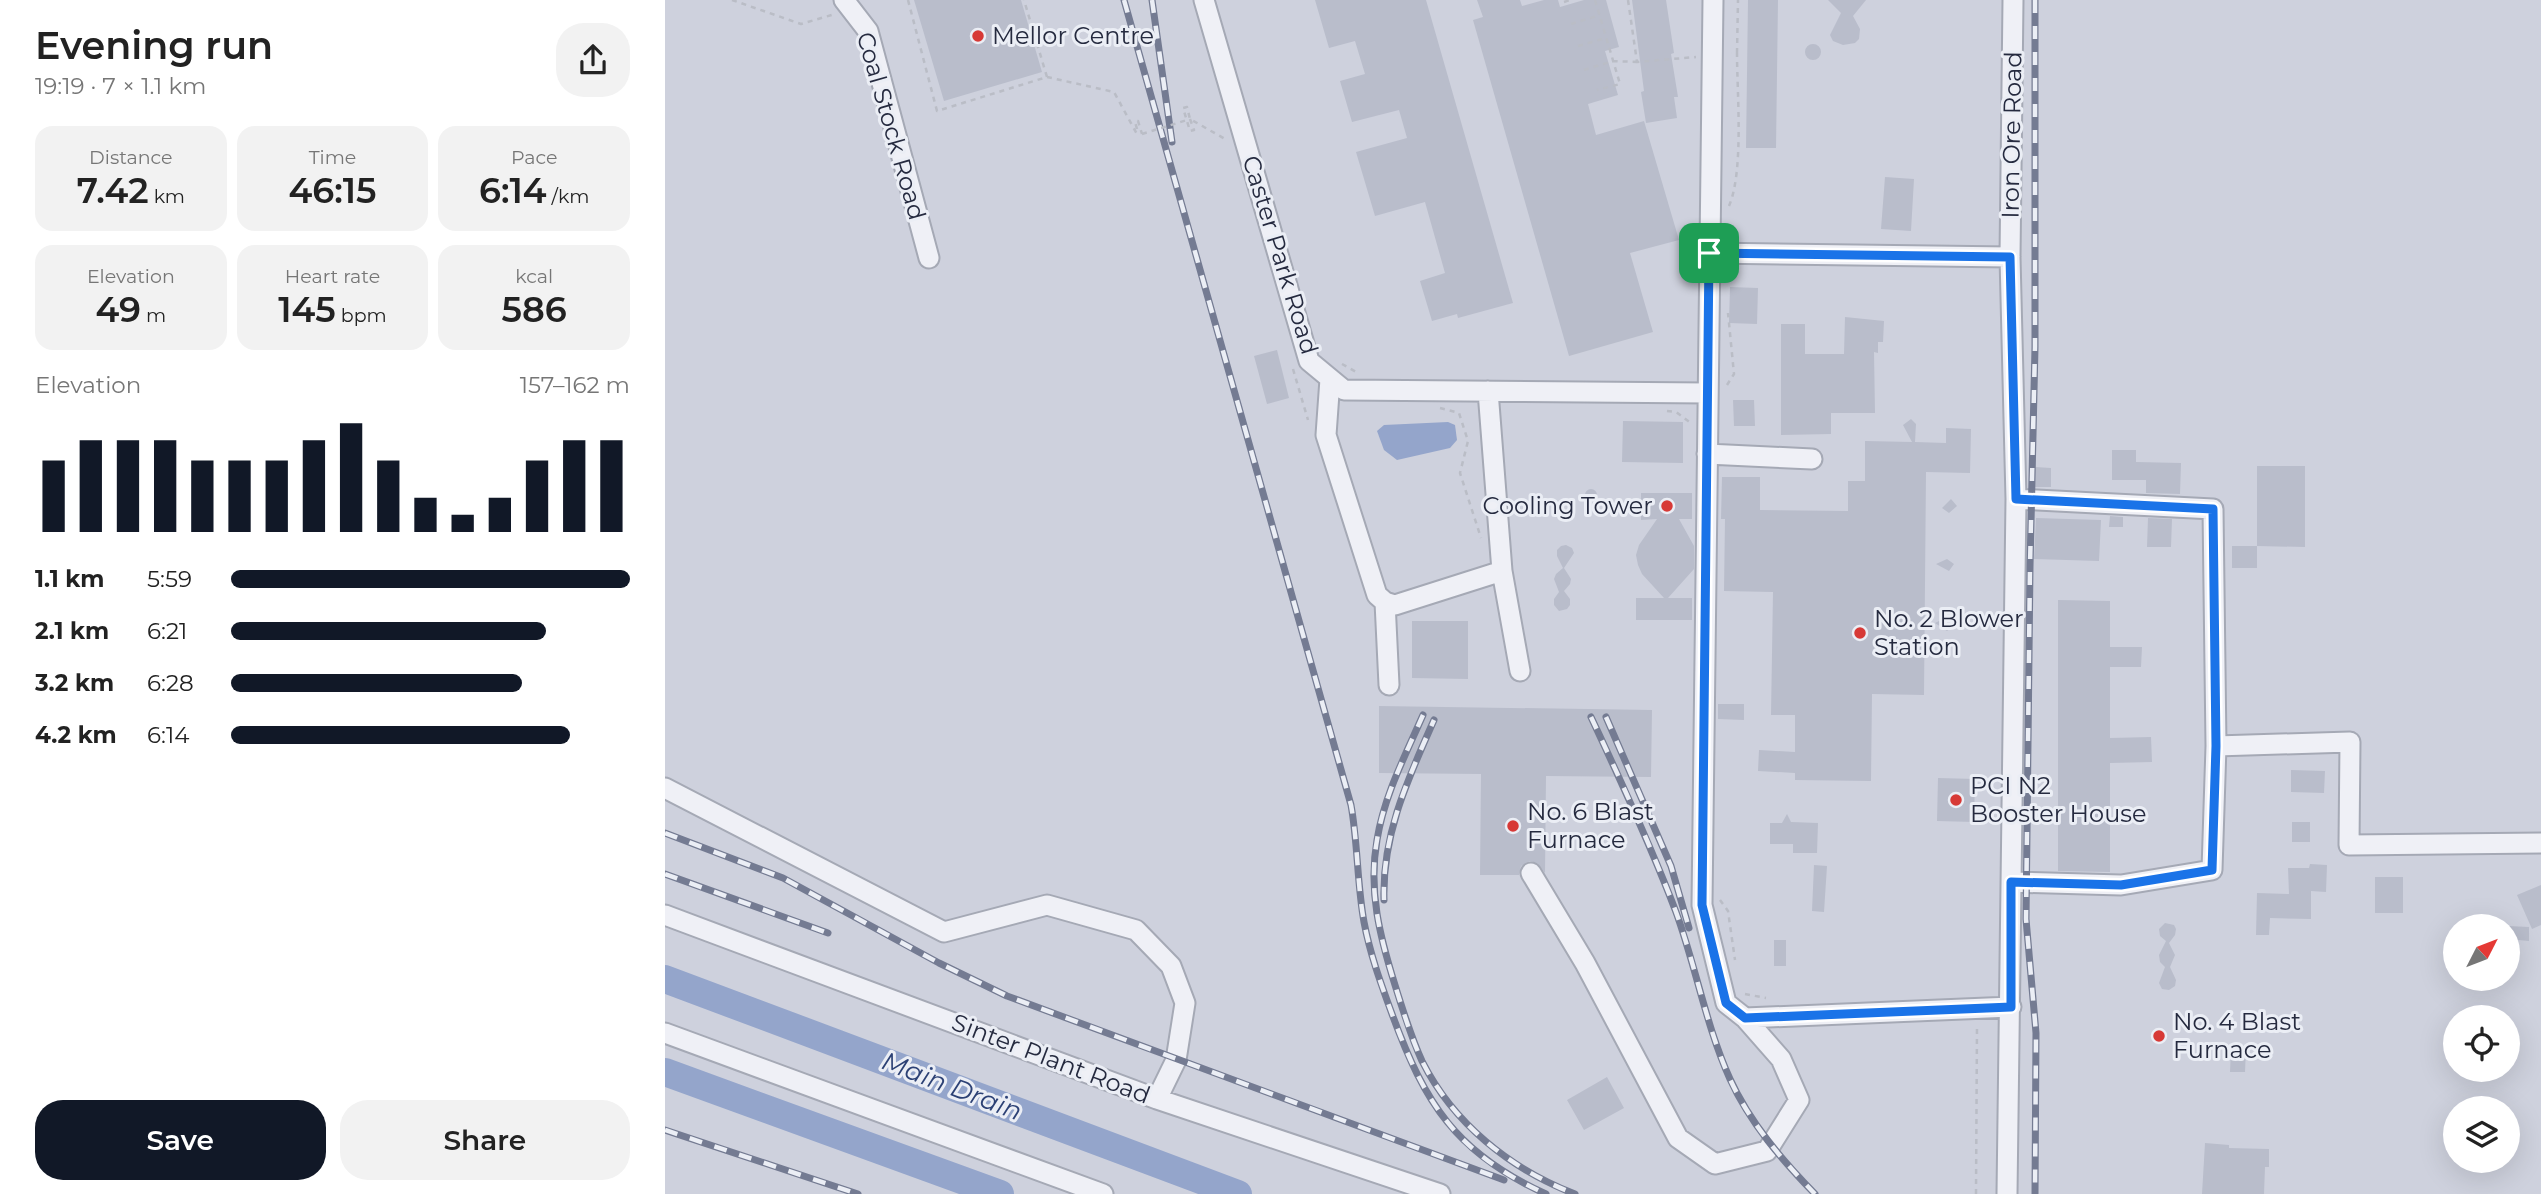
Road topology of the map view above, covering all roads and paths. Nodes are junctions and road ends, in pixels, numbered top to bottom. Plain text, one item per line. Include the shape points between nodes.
1 (732, 0) edge
2 (908, 0) edge
3 (1024, 0) edge
4 (1204, 0) edge
5 (1570, 0) edge
6 (1595, 0) edge
7 (1713, 0) edge
8 (1738, 0) edge
9 (2013, 0) edge
10 (846, 2) edge
11 (1565, 2) edge
12 (1599, 15) junction
13 (1571, 24) dead end
14 (1606, 38) junction
15 (1578, 46) dead end
16 (1737, 52) dead end
17 (1613, 61) junction
18 (1637, 62) dead end
19 (1584, 70) dead end
20 (1047, 77) junction
21 (1597, 90) dead end
22 (1225, 139) dead end
23 (1709, 253) junction
24 (2010, 257) junction
25 (929, 258) dead end
26 (1330, 379) junction
27 (1439, 391) junction
28 (1488, 391) junction
29 (1707, 393) junction
30 (1707, 454) junction
31 (1812, 459) dead end
32 (2016, 499) junction
33 (1484, 548) dead end
34 (1502, 570) junction
35 (1385, 603) junction
36 (1520, 671) dead end
37 (1389, 685) dead end
38 (2216, 746) junction
39 (665, 788) edge
40 (2541, 843) edge
41 (1531, 873) dead end
42 (2011, 882) junction
43 (665, 915) edge
44 (2011, 1007) junction
45 (1745, 1018) junction
46 (665, 1033) edge
47 (1157, 1099) junction
48 (1103, 1194) edge
49 (1440, 1194) edge
50 (2007, 1194) edge

1 - 10 path via 801,24 831,17
2 - 20 path via 937,111
3 - 20 path
4 - 26 street, Caster Park Road via 1309,361
5 - 11 path
6 - 12 path
7 - 23 street
8 - 16 path
9 - 24 street, Iron Ore Road
10 - 25 street, Coal Stock Road via 868,31
12 - 13 path
12 - 14 path
14 - 15 path
14 - 17 path
17 - 18 path
17 - 19 path
17 - 21 path via 1620,84
20 - 22 path, bridge via 1114,92 1138,136 1135,121 1142,134 1188,119
23 - 24 street
23 - 29 street
24 - 32 street, Iron Ore Road
26 - 27 street, Caster Park Road via 1344,390
26 - 35 street via 1326,435 1364,558 1377,595
27 - 28 street, Caster Park Road
27 - 33 path via 1440,410 1459,414 1468,441 1461,472
28 - 29 street, Caster Park Road
28 - 34 street
29 - 30 street
30 - 31 street
30 - 45 street via 1702,905 1726,1003
32 - 38 street via 2213,509
32 - 42 street, Iron Ore Road
34 - 35 street via 1395,605
34 - 36 street
35 - 37 street
38 - 40 street via 2350,742 2349,845
38 - 42 street via 2212,870 2121,885
39 - 47 street via 944,932 1048,905 1136,930 1171,966 1185,1003 1176,1060
41 - 45 street via 1585,963 1678,1138 1715,1164 1767,1151 1799,1100 1781,1059
42 - 44 street, Iron Ore Road
43 - 47 street, Sinter Plant Road
44 - 45 street
44 - 50 street, Iron Ore Road
46 - 48 street
47 - 49 street, Sinter Plant Road

